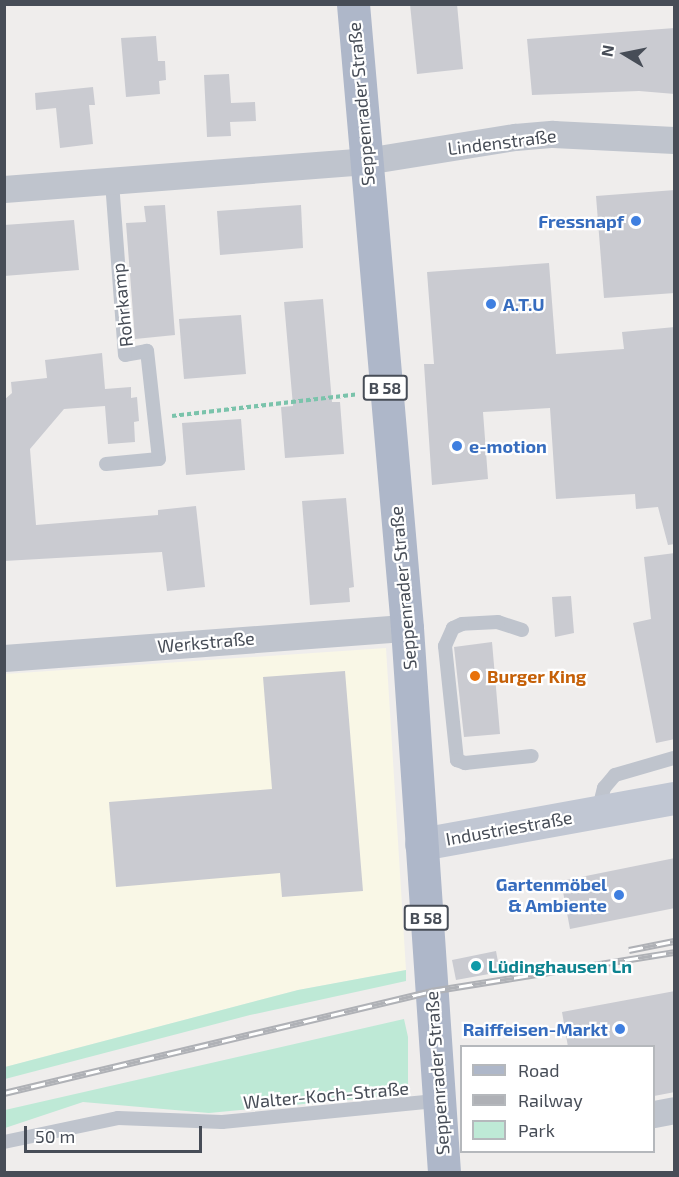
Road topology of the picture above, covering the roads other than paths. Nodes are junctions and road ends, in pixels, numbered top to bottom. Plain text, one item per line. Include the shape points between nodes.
1 (353, 4) edge
2 (675, 140) edge
3 (366, 161) junction
4 (112, 181) junction
5 (4, 189) edge
6 (106, 464) dead end
7 (407, 628) junction
8 (522, 630) dead end
9 (4, 658) edge
10 (532, 756) dead end
11 (675, 758) edge
12 (675, 798) edge
13 (597, 812) junction
14 (421, 844) junction
15 (438, 1101) junction
16 (675, 1110) edge
17 (655, 1114) edge
18 (4, 1142) edge
19 (449, 1156) edge

1 - 3 main road, Seppenrader Straße / B 58
2 - 3 street, Lindenstraße via 544,135
3 - 4 street
3 - 7 main road, Seppenrader Straße / B 58
4 - 5 street
4 - 6 lane, Rohrkamp via 125,354 147,351 159,459
7 - 9 street, Werkstraße
7 - 14 main road, Seppenrader Straße / B 58
8 - 10 lane via 498,622 462,624 447,635 445,646 457,760 465,763
11 - 13 lane, Industriestraße via 615,775 604,788
12 - 13 street, Industriestraße
13 - 14 street, Industriestraße
14 - 15 main road, Seppenrader Straße / B 58
15 - 18 lane, Walter-Koch-Straße via 222,1122 118,1118
15 - 19 main road, Seppenrader Straße / B 58
16 - 17 street

